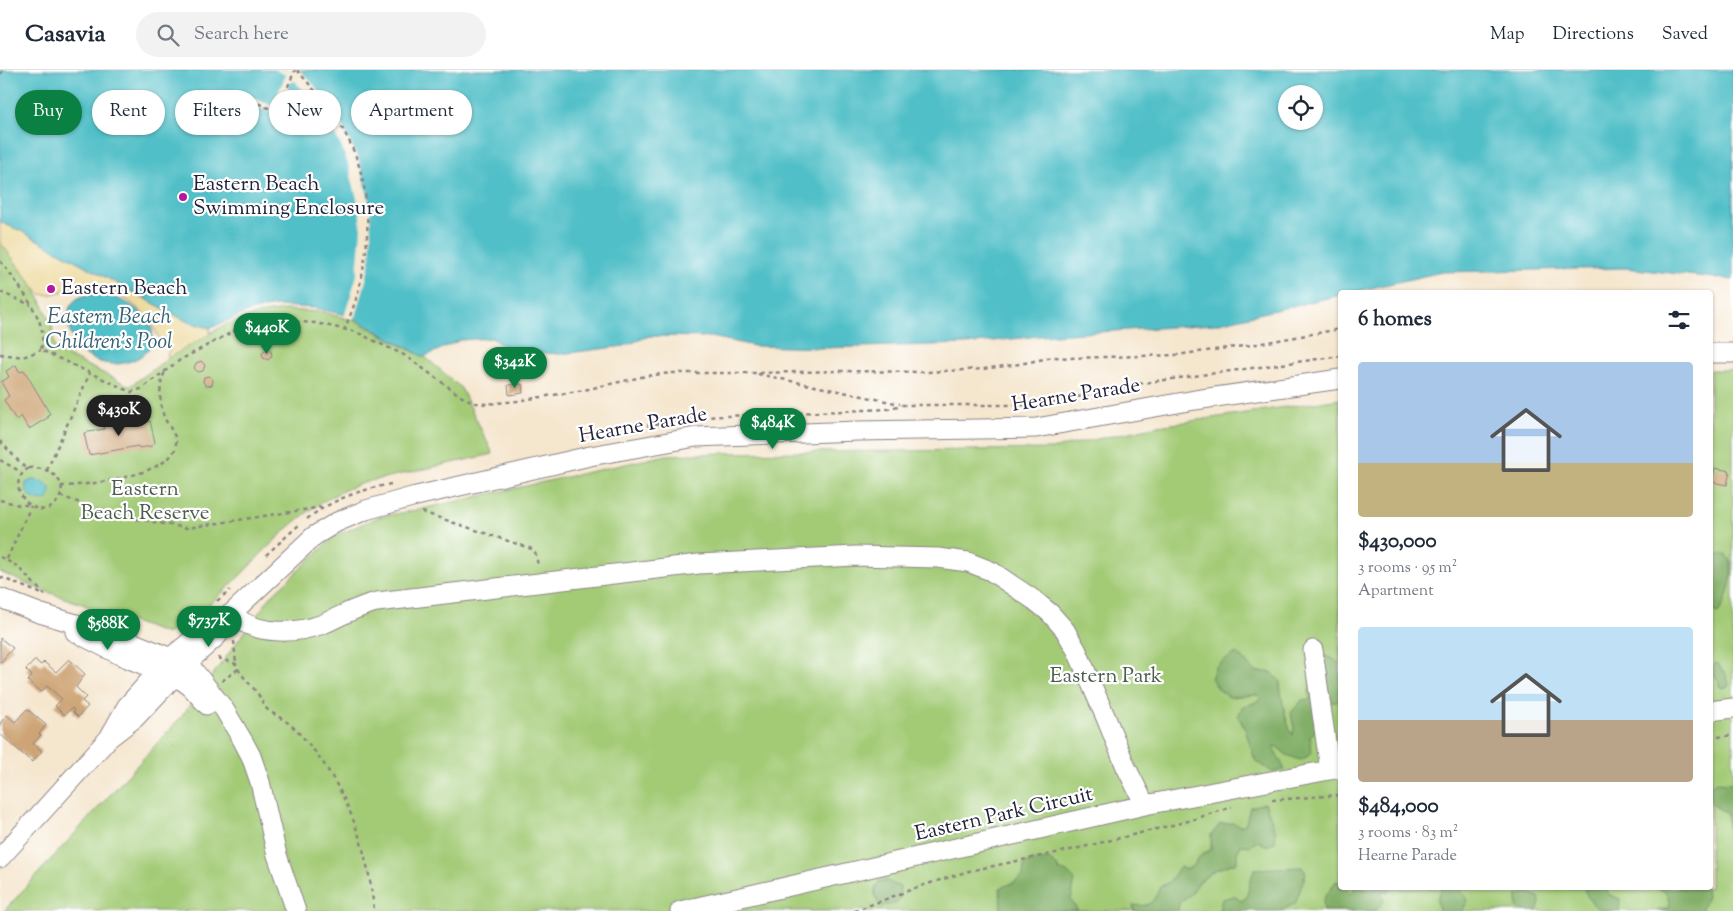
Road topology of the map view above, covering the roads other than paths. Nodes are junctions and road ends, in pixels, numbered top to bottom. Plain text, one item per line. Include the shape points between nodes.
1 (1713, 353) edge
2 (1733, 353) edge
3 (1338, 379) edge
4 (0, 598) edge
5 (232, 614) junction
6 (1313, 650) dead end
7 (172, 668) junction
8 (1733, 708) edge
9 (1713, 711) edge
10 (1335, 769) edge
11 (1145, 805) junction
12 (0, 858) edge
13 (285, 911) edge
14 (296, 911) edge
15 (680, 911) edge

1 - 2 street
3 - 5 street, Hearne Parade via 1036,428 696,437 590,456 366,510 314,536
4 - 7 street via 42,604
5 - 7 street, Hearne Parade via 211,625
5 - 7 street, Hearne Parade via 203,649
5 - 11 street via 244,624 262,629 298,630 377,602 699,564 856,556 962,560 991,572 1034,600 1065,630
6 - 10 street
7 - 12 street via 127,706 109,738
7 - 13 street via 227,733 243,764 263,848
7 - 14 street via 194,670 243,740 260,782 276,854
8 - 9 street
10 - 11 street, Eastern Park Circuit
11 - 15 street, Eastern Park Circuit

